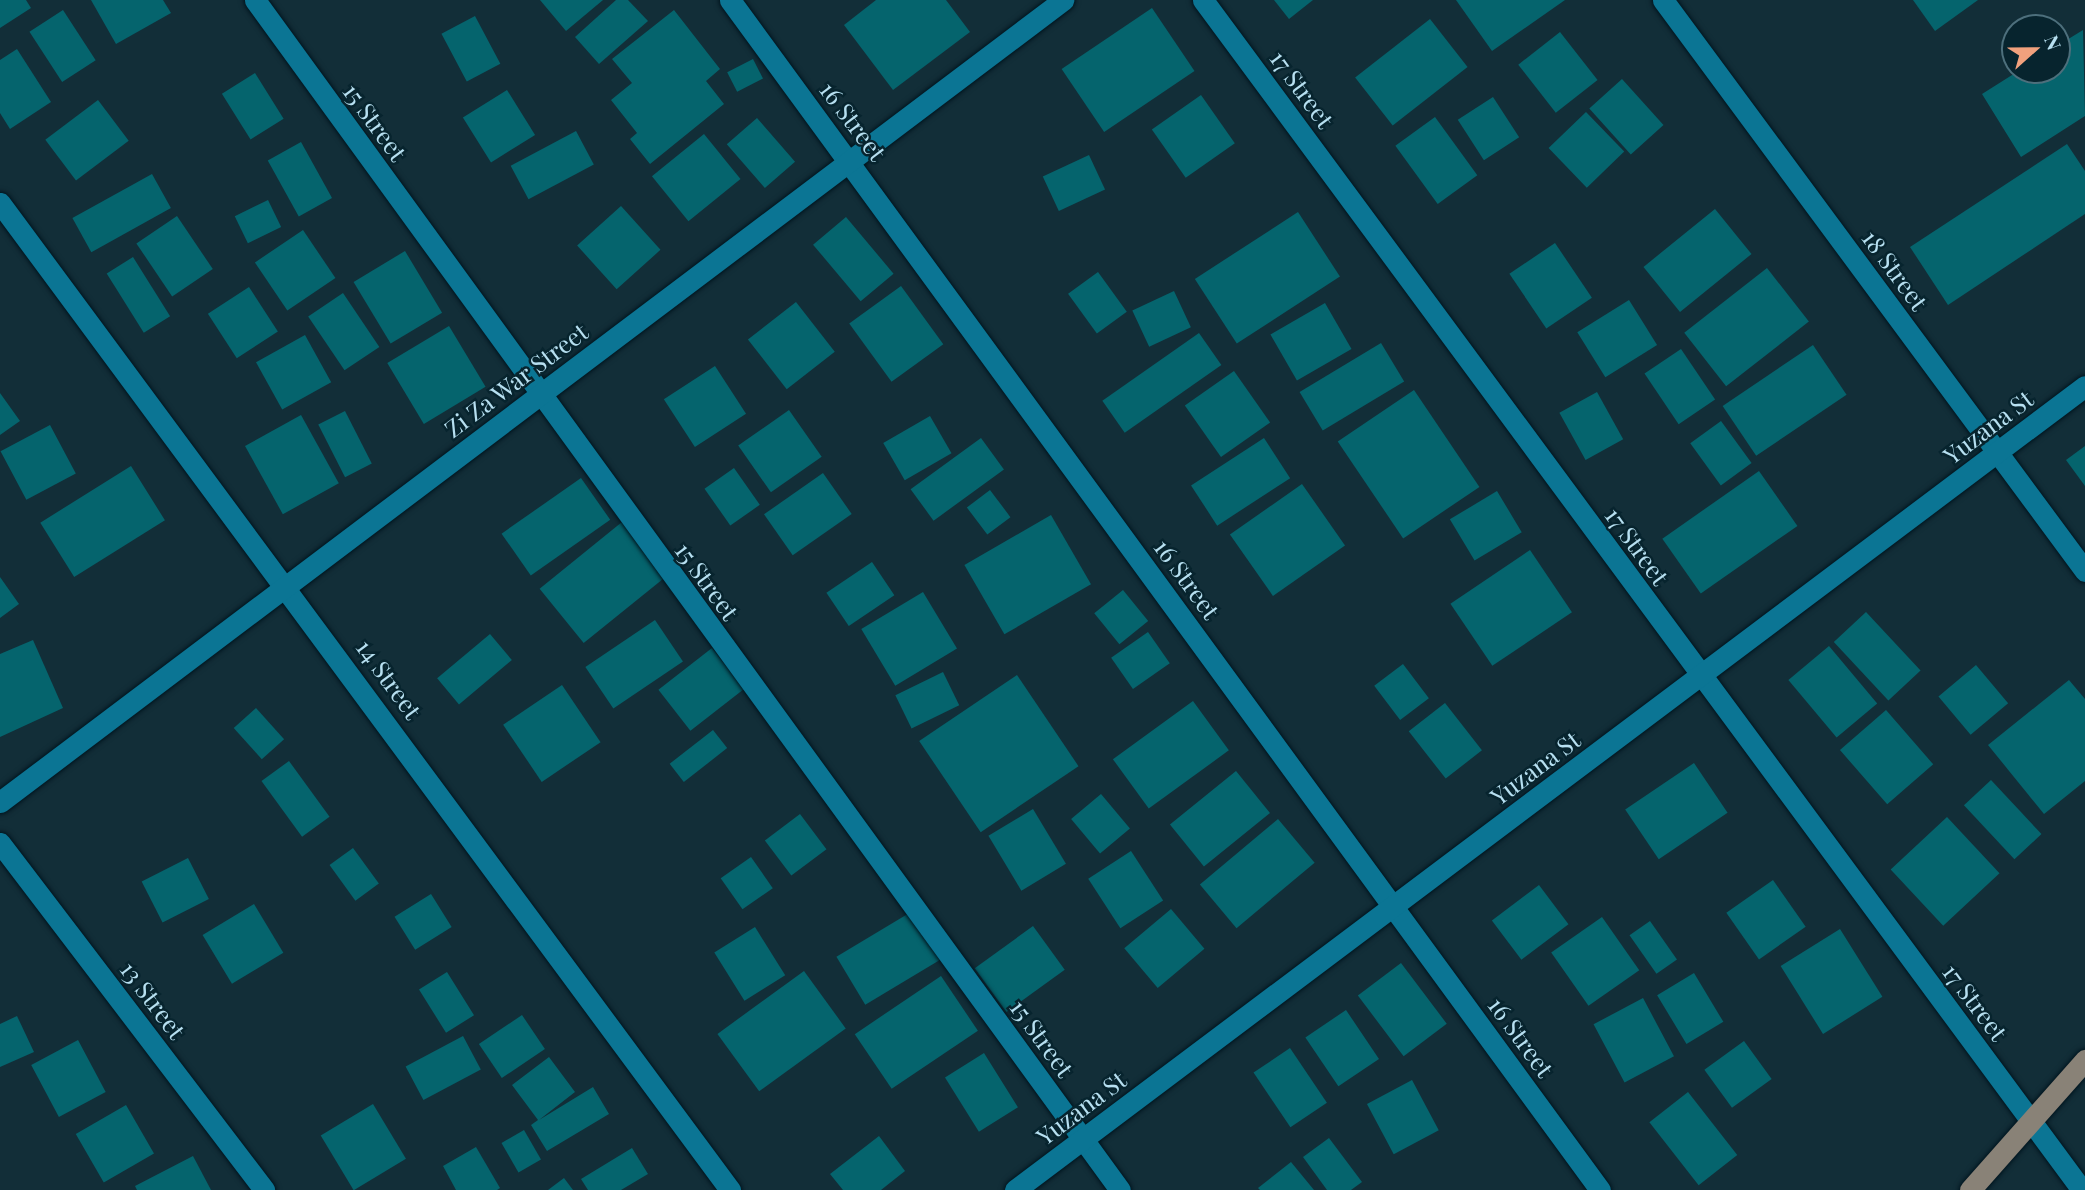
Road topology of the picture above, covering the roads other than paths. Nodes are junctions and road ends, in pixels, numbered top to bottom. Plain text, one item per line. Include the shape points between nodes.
1 (255, 0) edge
2 (730, 0) edge
3 (1063, 0) edge
4 (1203, 0) edge
5 (1663, 0) edge
6 (850, 161) junction
7 (0, 202) edge
8 (2085, 386) edge
9 (539, 395) junction
10 (1997, 453) junction
11 (2085, 571) edge
12 (287, 585) junction
13 (1701, 677) junction
14 (0, 802) edge
15 (0, 843) edge
16 (1393, 907) junction
17 (2085, 1060) edge
18 (2032, 1122) junction
19 (1083, 1139) junction
20 (264, 1190) edge
21 (730, 1190) edge
22 (1015, 1190) edge
23 (1120, 1190) edge
24 (1600, 1190) edge
25 (1970, 1190) edge
26 (2082, 1190) edge

1 - 9 street, 15 Street
2 - 6 street, 16 Street
3 - 6 street, Zi Za War Street
4 - 13 street, 17 Street
5 - 10 street, 18 Street
6 - 9 street, Zi Za War Street
6 - 16 street, 16 Street
7 - 12 street, 14 Street
8 - 10 street, Yuzana St
9 - 12 street, Zi Za War Street
9 - 19 street, 15 Street
10 - 11 street, 18 Street
10 - 13 street, Yuzana St
12 - 14 street, Zi Za War Street
12 - 21 street, 14 Street
13 - 16 street, Yuzana St
13 - 18 street, 17 Street
15 - 20 street, 13 Street
16 - 19 street, Yuzana St
16 - 24 street, 16 Street
17 - 18 main road
18 - 25 main road
18 - 26 street, 17 Street
19 - 22 street, Yuzana St
19 - 23 street, 15 Street

